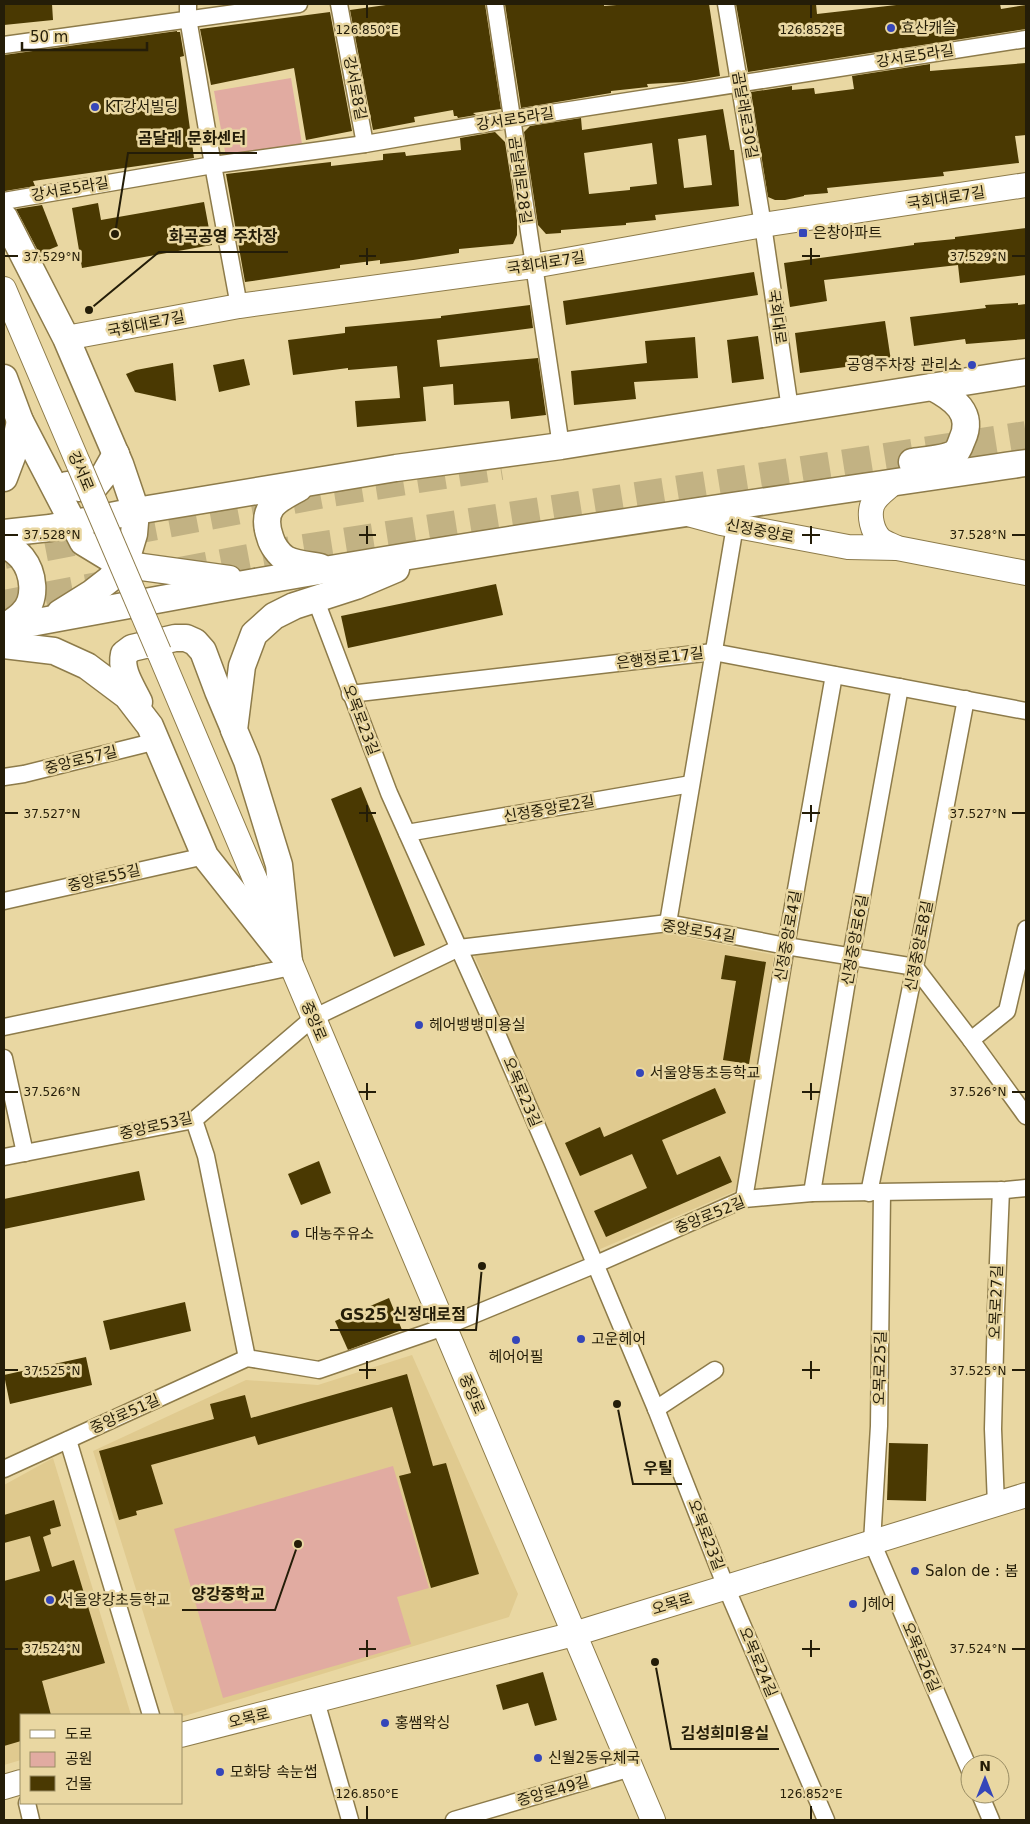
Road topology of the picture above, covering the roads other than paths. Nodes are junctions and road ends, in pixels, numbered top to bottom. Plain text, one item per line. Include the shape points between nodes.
1 (300, 4) edge
2 (339, 4) edge
3 (495, 4) edge
4 (726, 4) edge
5 (188, 11) edge
6 (1026, 39) edge
7 (4, 45) edge
8 (740, 83) junction
9 (512, 119) junction
10 (366, 144) junction
11 (213, 165) junction
12 (1026, 185) edge
13 (4, 201) edge
14 (4, 217) edge
15 (764, 225) junction
16 (533, 266) junction
17 (4, 289) edge
18 (239, 306) junction
19 (66, 338) junction
20 (1026, 372) edge
21 (4, 378) edge
22 (932, 387) junction
23 (790, 409) junction
24 (20, 421) junction
25 (561, 446) junction
26 (116, 454) junction
27 (1026, 463) edge
28 (47, 474) junction
29 (4, 478) edge
30 (313, 482) junction
31 (893, 482) junction
32 (826, 492) junction
33 (133, 502) junction
34 (683, 513) junction
35 (72, 523) junction
36 (735, 526) junction
37 (4, 533) edge
38 (4, 544) edge
39 (897, 548) junction
40 (442, 551) junction
41 (122, 562) junction
42 (333, 569) junction
43 (1026, 572) edge
44 (254, 582) junction
45 (315, 598) junction
46 (46, 621) junction
47 (4, 628) edge
48 (4, 645) edge
49 (159, 652) joint
50 (713, 652) junction
51 (834, 675) junction
52 (900, 687) junction
53 (350, 694) junction
54 (966, 699) junction
55 (1026, 710) edge
56 (234, 730) junction
57 (154, 733) junction
58 (4, 777) edge
59 (691, 784) junction
60 (407, 833) junction
61 (205, 856) junction
62 (4, 901) edge
63 (668, 923) junction
64 (1025, 939) edge
65 (786, 946) junction
66 (459, 948) junction
67 (851, 957) junction
68 (290, 964) junction
69 (915, 967) junction
70 (313, 1018) junction
71 (4, 1027) edge
72 (972, 1040) junction
73 (4, 1058) edge
74 (1026, 1116) edge
75 (194, 1120) junction
76 (25, 1153) junction
77 (4, 1157) edge
78 (1026, 1188) edge
79 (1001, 1190) junction
80 (812, 1193) junction
81 (875, 1193) junction
82 (744, 1199) junction
83 (594, 1265) junction
84 (444, 1327) junction
85 (247, 1358) junction
86 (715, 1370) dead end
87 (656, 1409) junction
88 (68, 1440) junction
89 (4, 1470) edge
90 (1026, 1496) edge
91 (996, 1505) junction
92 (872, 1542) junction
93 (726, 1587) junction
94 (574, 1634) junction
95 (316, 1702) junction
96 (151, 1714) edge
97 (182, 1735) edge
98 (963, 1754) edge
99 (631, 1768) junction
100 (20, 1782) edge
101 (4, 1787) edge
102 (27, 1804) edge
103 (984, 1804) edge
104 (478, 1817) edge
105 (32, 1820) edge
106 (350, 1820) edge
107 (454, 1820) edge
108 (653, 1820) edge
109 (826, 1820) edge
110 (991, 1820) edge

1 - 5 street
2 - 10 street, 강서로8길
3 - 9 street, 곰달래로28길
4 - 8 street, 곰달래로30길
5 - 7 street
5 - 11 street
6 - 8 street, 강서로5라길
8 - 9 street, 강서로5라길
8 - 15 street, 곰달래로30길
9 - 10 street, 강서로5라길
9 - 16 street, 곰달래로28길
10 - 11 street, 강서로5라길
11 - 13 street, 강서로5라길
11 - 18 street
12 - 15 main road, 국회대로7길
14 - 19 main road
15 - 16 main road, 국회대로7길
15 - 23 street, 국회대로
16 - 18 main road, 국회대로7길
16 - 25 street
17 - 49 main road, 강서로, bridge
18 - 19 main road, 국회대로7길
19 - 26 main road
20 - 22 main road
21 - 24 main road
22 - 23 main road
22 - 32 main road via 962,408 966,433 957,451 947,456 856,472
23 - 25 main road
24 - 28 main road
24 - 29 main road
25 - 30 main road
26 - 28 main road via 95,486 80,488 63,484
26 - 33 main road
27 - 31 main road
28 - 35 main road
30 - 33 main road via 193,502
30 - 42 main road via 279,498 270,508 266,527 272,544 285,558
31 - 32 main road
31 - 39 main road, 신정중앙로 via 872,505 871,519 880,539
32 - 34 main road
33 - 35 main road
33 - 41 main road via 134,534
34 - 36 main road, 신정중앙로
34 - 40 main road
35 - 37 main road
35 - 41 main road via 83,542
36 - 39 main road, 신정중앙로 via 848,547
36 - 50 street
38 - 47 main road via 23,559 32,584 31,602 23,614
39 - 43 main road, 신정중앙로
40 - 42 main road
40 - 45 main road via 356,586
41 - 44 main road
41 - 46 main road via 110,579 92,593
42 - 44 main road
44 - 46 main road
45 - 53 street, 오목로23길
45 - 56 main road via 274,616 254,634 242,666
46 - 47 main road
48 - 57 main road via 54,651 87,666 127,696
49 - 68 main road, 중앙로
50 - 51 street, 은행정로17길
50 - 53 street, 은행정로17길
50 - 59 street
51 - 52 street, 은행정로17길
51 - 65 street, 신정중앙로4길
52 - 54 street, 은행정로17길
52 - 67 street, 신정중앙로6길
53 - 60 street, 오목로23길
54 - 55 street, 은행정로17길
54 - 69 street, 신정중앙로8길
56 - 57 main road via 203,651 195,642 175,638 132,648 124,654 122,662
56 - 68 main road via 248,761 279,864
57 - 58 street, 중앙로57길 via 24,774
57 - 61 main road
59 - 60 street, 신정중앙로2길
59 - 63 street
60 - 66 street, 오목로23길
61 - 62 street, 중앙로55길
61 - 68 main road
63 - 65 street, 중앙로54길
63 - 66 street, 중앙로54길
64 - 72 street via 1007,1011
65 - 67 street, 중앙로54길
65 - 82 street, 신정중앙로4길
66 - 70 street, 중앙로54길
66 - 83 street, 오목로23길
67 - 69 street, 중앙로54길
67 - 80 street, 신정중앙로6길
68 - 70 main road, 중앙로
68 - 71 street
69 - 72 street
69 - 81 street, 신정중앙로8길
70 - 75 street, 중앙로53길
70 - 84 main road, 중앙로
72 - 74 street
73 - 76 street
75 - 76 street, 중앙로53길
75 - 85 street via 206,1156
76 - 77 street, 중앙로53길
78 - 79 street, 중앙로52길
79 - 81 street, 중앙로52길
79 - 91 street, 오목로27길 via 993,1429
80 - 81 street, 중앙로52길
80 - 82 street, 중앙로52길
81 - 92 street, 오목로25길 via 879,1426
82 - 83 street, 중앙로52길
83 - 84 street, 중앙로52길
83 - 87 street, 오목로23길
84 - 85 street via 319,1370
84 - 94 main road, 중앙로
85 - 88 street, 중앙로51길
86 - 87 street
87 - 93 street, 오목로23길
88 - 89 street, 중앙로51길
88 - 96 street
90 - 91 main road, 오목로
91 - 92 main road, 오목로
92 - 93 main road, 오목로
92 - 98 street, 오목로26길
93 - 94 main road, 오목로
93 - 109 street, 오목로24길
94 - 95 main road, 오목로
94 - 99 main road, 중앙로
95 - 97 main road, 오목로
95 - 106 street
99 - 104 street, 중앙로49길
99 - 108 main road, 중앙로
100 - 101 main road
102 - 105 street
103 - 110 street
104 - 107 street, 중앙로49길

